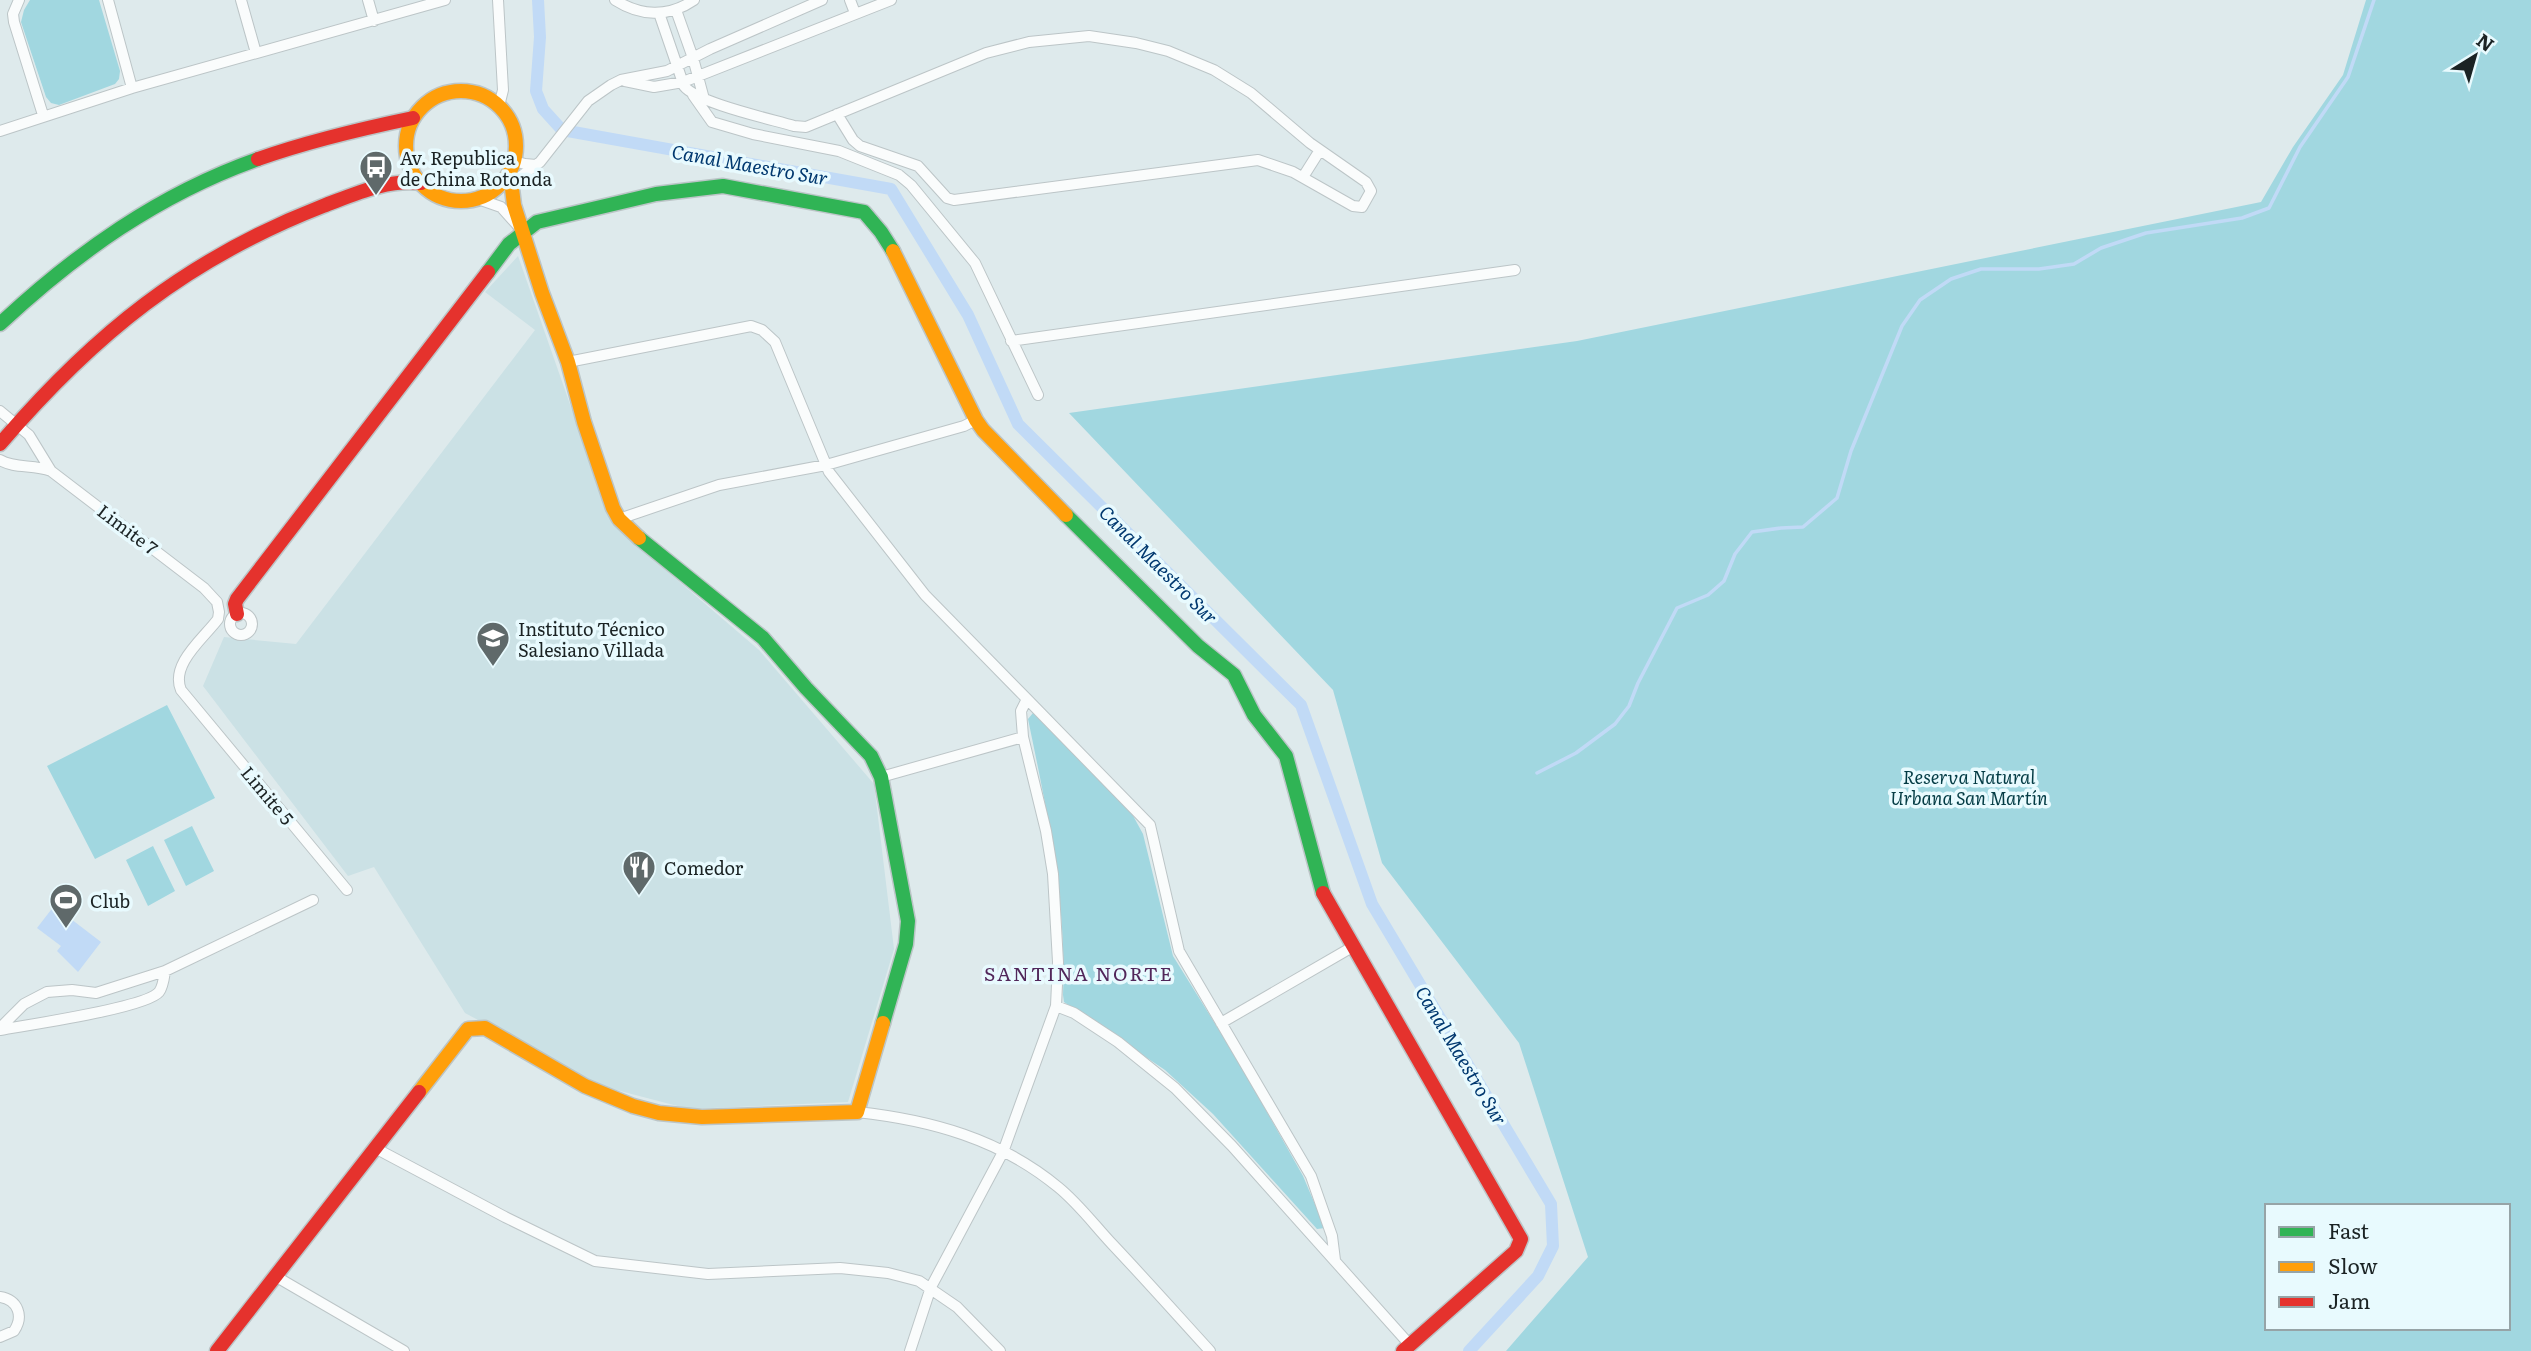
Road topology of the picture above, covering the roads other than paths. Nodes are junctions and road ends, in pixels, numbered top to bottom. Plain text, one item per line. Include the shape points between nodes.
1 (19, 0) edge
2 (108, 0) edge
3 (241, 0) edge
4 (368, 0) edge
5 (445, 0) edge
6 (498, 0) edge
7 (615, 0) edge
8 (694, 0) edge
9 (822, 0) edge
10 (850, 0) edge
11 (891, 0) edge
12 (676, 10) junction
13 (659, 13) junction
14 (855, 13) junction
15 (374, 20) junction
16 (256, 52) junction
17 (693, 58) junction
18 (678, 66) junction
19 (697, 76) junction
20 (621, 80) junction
21 (682, 82) junction
22 (132, 88) junction
23 (693, 95) junction
24 (704, 99) junction
25 (499, 106) junction
26 (837, 114) junction
27 (43, 115) junction
28 (414, 118) junction
29 (0, 131) edge
30 (1321, 150) junction
31 (536, 164) junction
32 (509, 175) junction
33 (1303, 177) junction
34 (421, 183) junction
35 (478, 199) junction
36 (508, 203) junction
37 (524, 231) junction
38 (1515, 270) dead end
39 (0, 324) edge
40 (1011, 341) junction
41 (569, 362) junction
42 (1038, 395) dead end
43 (0, 411) edge
44 (976, 420) junction
45 (16, 423) junction
46 (0, 444) edge
47 (0, 460) edge
48 (826, 465) junction
49 (51, 471) junction
50 (619, 519) junction
51 (237, 614) dead end
52 (1027, 699) junction
53 (188, 700) joint
54 (1023, 737) junction
55 (881, 777) junction
56 (347, 890) dead end
57 (313, 900) dead end
58 (1354, 946) junction
59 (165, 971) junction
60 (1056, 1006) junction
61 (1221, 1023) junction
62 (0, 1029) edge
63 (857, 1112) junction
64 (375, 1147) junction
65 (1003, 1152) junction
66 (1335, 1260) junction
67 (275, 1276) junction
68 (931, 1287) junction
69 (0, 1297) edge
70 (0, 1337) edge
71 (1407, 1348) edge
72 (217, 1351) edge
73 (404, 1351) edge
74 (910, 1351) edge
75 (1000, 1351) edge
76 (1210, 1351) edge

1 - 27 street via 14,22
2 - 22 street
3 - 16 street
4 - 15 street
5 - 15 street
6 - 25 street via 503,90
7 - 13 street via 643,13
8 - 12 street
9 - 17 street
10 - 14 street
11 - 14 street
12 - 13 street
12 - 17 street
13 - 18 street
14 - 19 street
15 - 16 street
16 - 22 street
17 - 18 street
17 - 19 street
18 - 20 street
18 - 21 street
19 - 21 street
19 - 24 street
20 - 21 street via 654,87
20 - 31 street via 594,96
21 - 23 street
22 - 27 street
23 - 24 street
23 - 40 street via 712,122 839,151 899,176 926,201 975,263
24 - 26 street via 794,126 813,125
25 - 28 street via 478,94 453,91 424,105
25 - 32 street via 515,137
26 - 30 street via 986,53 1042,40 1089,36 1168,51 1214,70 1251,93
26 - 33 street via 860,146 918,166 954,200 1251,160
27 - 29 street
28 - 34 street via 406,147 408,162
28 - 39 street via 302,142 174,195 107,234
30 - 33 street
30 - 33 street via 1366,182 1371,191 1367,202 1363,207 1353,206
31 - 32 street
31 - 32 street via 525,164
32 - 35 street
32 - 36 street
34 - 35 street via 449,200
34 - 45 street via 400,181 317,208 205,260 109,329
35 - 36 street
36 - 37 street
37 - 41 street
37 - 44 street via 537,222 594,208 712,186 864,212 900,263
37 - 51 street via 509,244 237,599
38 - 40 street
40 - 42 street
41 - 48 street via 755,327 775,342
41 - 50 street via 584,422
43 - 45 street
44 - 48 street
44 - 58 street via 1136,586 1231,671 1254,715 1282,747 1324,897
45 - 46 street
45 - 49 street
47 - 49 street
48 - 50 street via 719,485
48 - 52 street via 925,595
49 - 53 street, Limite 7 via 205,588 217,602 214,624 183,663 177,682
50 - 55 street via 763,638 871,755
52 - 54 street via 1021,711
52 - 61 street via 1147,821 1176,942
53 - 56 street, Limite 5
54 - 55 street
54 - 60 street via 1053,874
55 - 63 street via 909,928
57 - 59 street
58 - 61 street
58 - 71 street via 1521,1239 1516,1251
59 - 62 street via 96,993 47,992 24,1004
59 - 62 street via 160,990 152,997 98,1013
60 - 65 street
60 - 66 street via 1074,1013 1167,1080
61 - 66 street via 1311,1175 1332,1236
63 - 64 street via 702,1117 660,1113 585,1086 478,1027 463,1033
63 - 65 street via 934,1124
64 - 67 street
64 - 68 street via 595,1261 708,1274 851,1269 902,1276
65 - 68 street
65 - 76 street via 1073,1201
66 - 71 street
67 - 72 street
67 - 73 street
68 - 74 street
68 - 75 street
69 - 70 street via 12,1301 20,1319 14,1331

